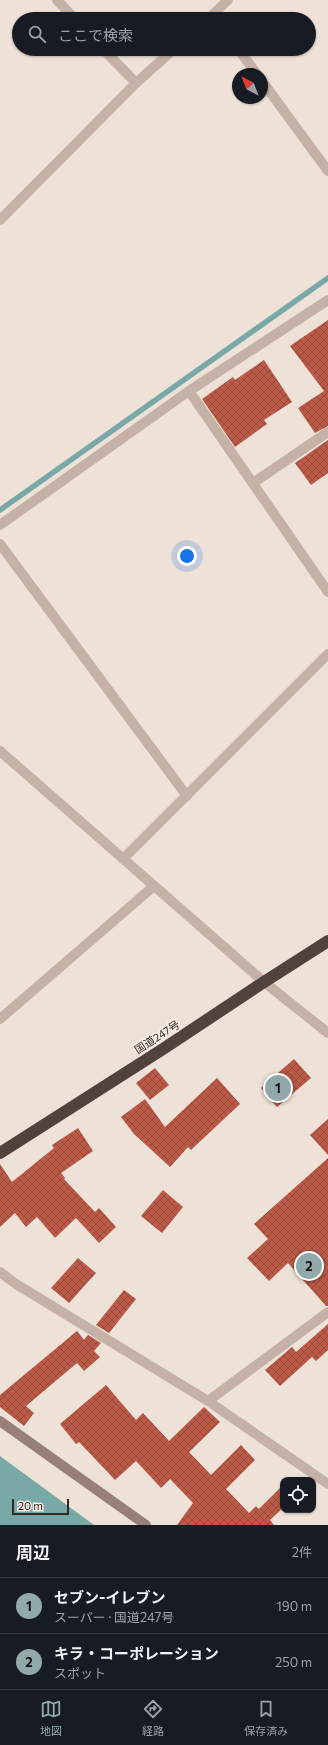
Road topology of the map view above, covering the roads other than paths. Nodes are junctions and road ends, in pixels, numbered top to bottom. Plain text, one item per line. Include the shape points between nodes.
1 (57, 0) edge
2 (228, 0) edge
3 (68, 12) edge
4 (217, 12) edge
5 (110, 56) edge
6 (166, 56) edge
7 (243, 56) edge
8 (252, 68) edge
9 (136, 83) junction
10 (268, 89) edge
11 (328, 172) edge
12 (0, 220) edge
13 (328, 300) edge
14 (189, 390) junction
15 (328, 432) edge
16 (253, 483) junction
17 (0, 525) edge
18 (0, 544) edge
19 (328, 592) edge
20 (328, 654) edge
21 (0, 751) edge
22 (187, 796) junction
23 (123, 859) junction
24 (154, 886) junction
25 (328, 941) edge
26 (264, 982) junction
27 (0, 1019) edge
28 (328, 1033) edge
29 (0, 1153) edge
30 (0, 1272) edge
31 (328, 1312) edge
32 (208, 1401) junction
33 (0, 1421) edge
34 (328, 1484) edge
35 (146, 1525) edge

1 - 3 street
2 - 4 street
5 - 9 street
6 - 9 street
7 - 8 street
9 - 12 street
10 - 11 street
13 - 14 street
14 - 16 street
14 - 17 street
15 - 16 street
16 - 19 street
18 - 22 street
20 - 22 street
21 - 23 street
22 - 23 street
23 - 24 street
24 - 26 street
24 - 27 street
25 - 26 highway, 国道247号
26 - 28 street
26 - 29 highway, 国道247号
30 - 32 street
31 - 32 street
32 - 34 street
33 - 35 street

